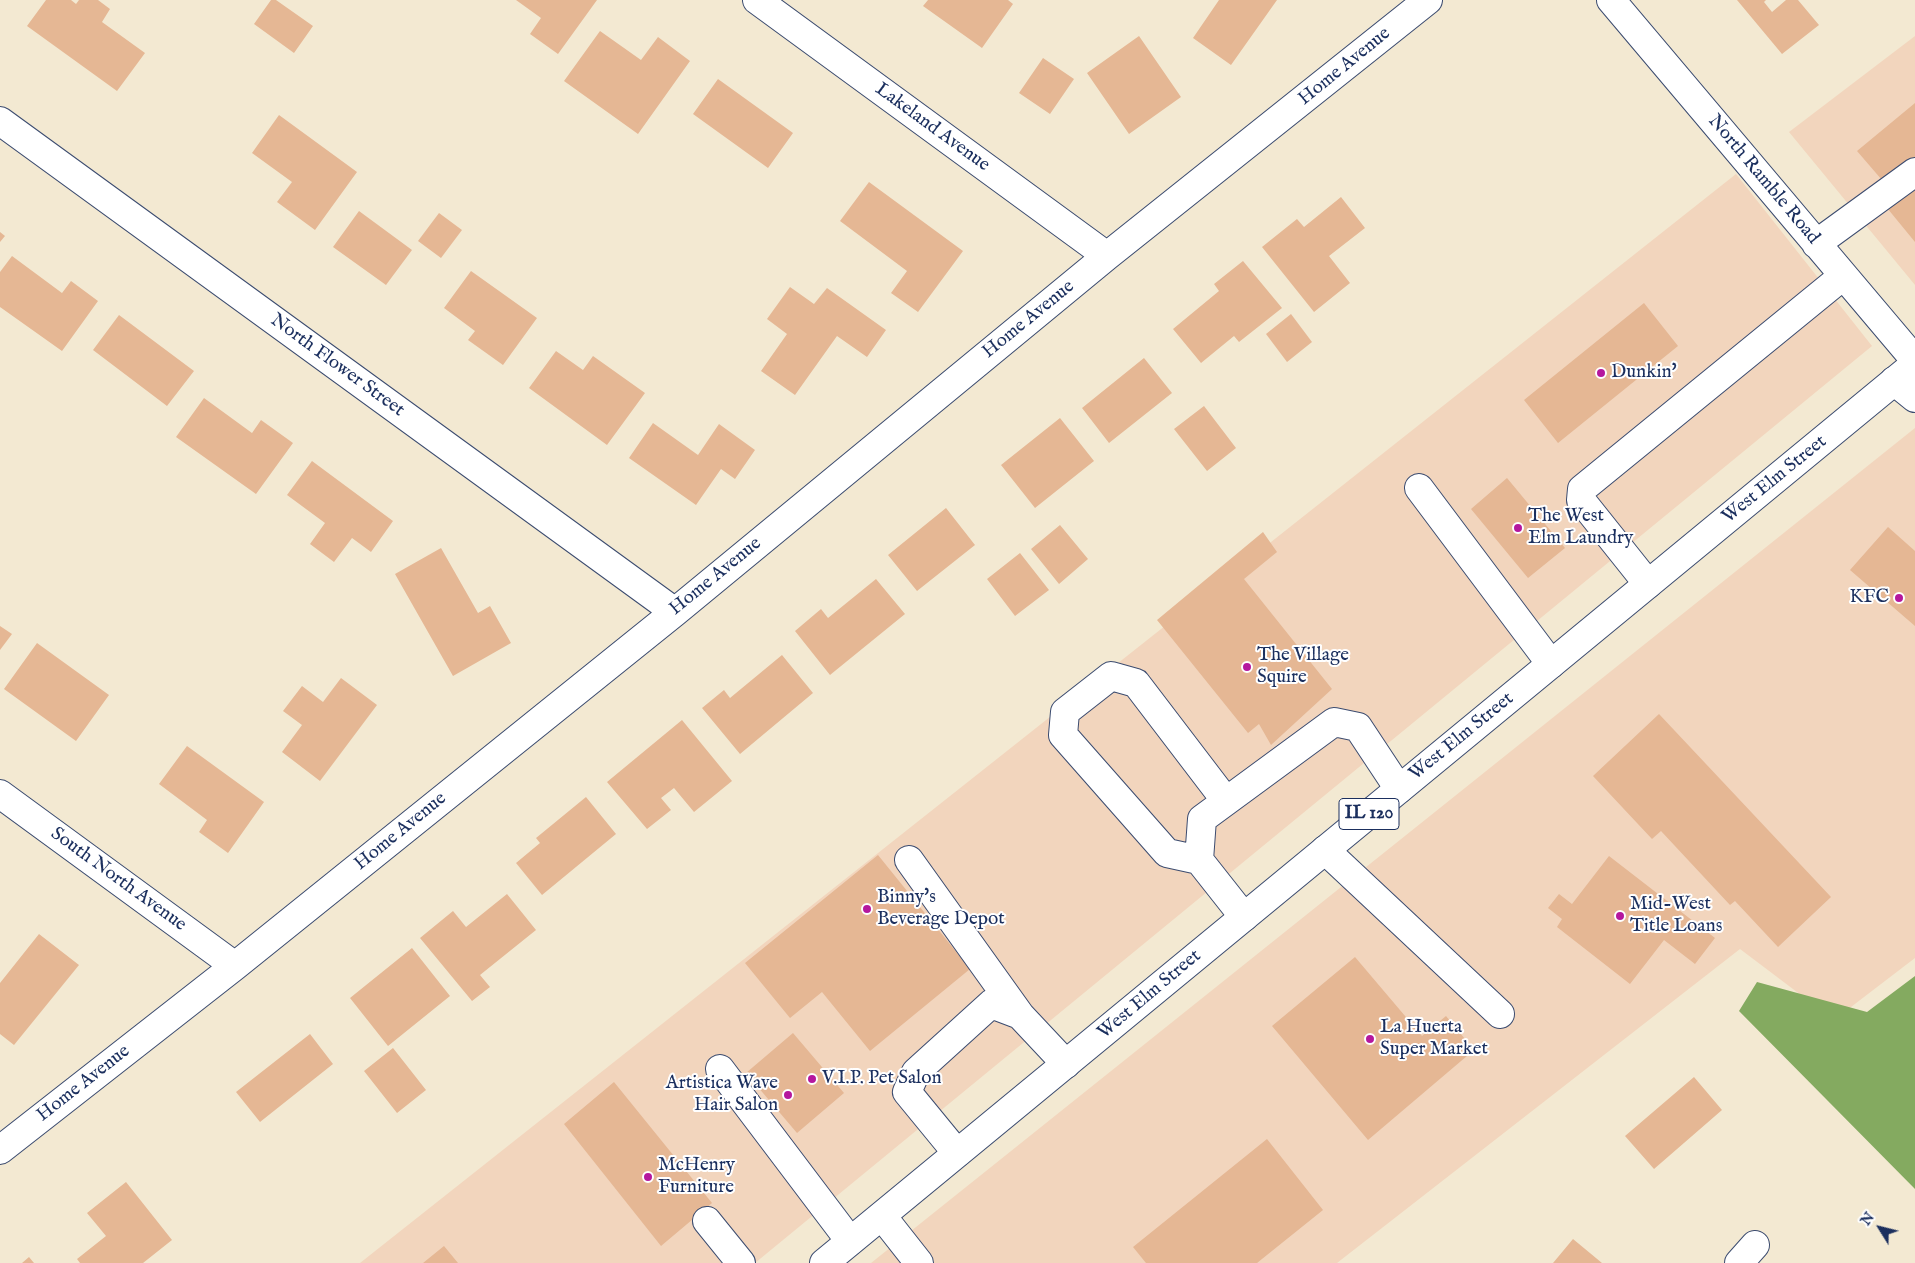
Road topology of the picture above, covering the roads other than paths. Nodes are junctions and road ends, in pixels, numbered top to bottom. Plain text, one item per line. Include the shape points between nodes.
1 (757, 0) edge
2 (1428, 0) edge
3 (1611, 0) edge
4 (0, 121) edge
5 (1915, 172) edge
6 (1816, 244) junction
7 (1107, 256) junction
8 (1843, 276) junction
9 (1915, 362) edge
10 (1905, 390) edge
11 (1419, 488) dead end
12 (1648, 584) junction
13 (675, 612) junction
14 (1551, 664) junction
15 (1399, 789) junction
16 (0, 794) edge
17 (1226, 801) junction
18 (1325, 850) junction
19 (909, 860) dead end
20 (1199, 860) junction
21 (1244, 917) junction
22 (235, 966) junction
23 (1500, 1014) dead end
24 (1020, 1015) junction
25 (1066, 1064) junction
26 (720, 1069) dead end
27 (0, 1150) edge
28 (957, 1153) junction
29 (882, 1216) junction
30 (707, 1221) dead end
31 (850, 1241) junction
32 (741, 1263) edge
33 (824, 1263) edge
34 (919, 1263) edge

1 - 7 street, Lakeland Avenue
2 - 7 street, Home Avenue
3 - 6 street, North Ramble Road
4 - 13 street, North Flower Street
5 - 6 street
6 - 8 street, North Ramble Road
7 - 13 street, Home Avenue
8 - 9 street, North Ramble Road
8 - 12 street via 1582,489 1581,500
9 - 10 street, West Elm Street / IL 120
10 - 12 street, West Elm Street / IL 120
11 - 14 street
12 - 14 street, West Elm Street / IL 120
13 - 22 street, Home Avenue
14 - 15 street, West Elm Street / IL 120
15 - 17 street via 1358,727 1334,722
15 - 18 street, West Elm Street / IL 120
16 - 22 street, South North Avenue
17 - 20 street via 1202,819
17 - 20 street via 1136,683 1111,676 1065,712 1063,735 1167,853
18 - 21 street, West Elm Street / IL 120
18 - 23 street
19 - 24 street
20 - 21 street
21 - 25 street, West Elm Street / IL 120
22 - 27 street, Home Avenue
24 - 25 street
24 - 28 street via 991,1004 916,1072 907,1092
25 - 28 street, West Elm Street / IL 120
26 - 31 street
28 - 29 street, West Elm Street / IL 120
29 - 31 street, West Elm Street / IL 120
29 - 34 street
30 - 32 street
31 - 33 street, West Elm Street / IL 120

